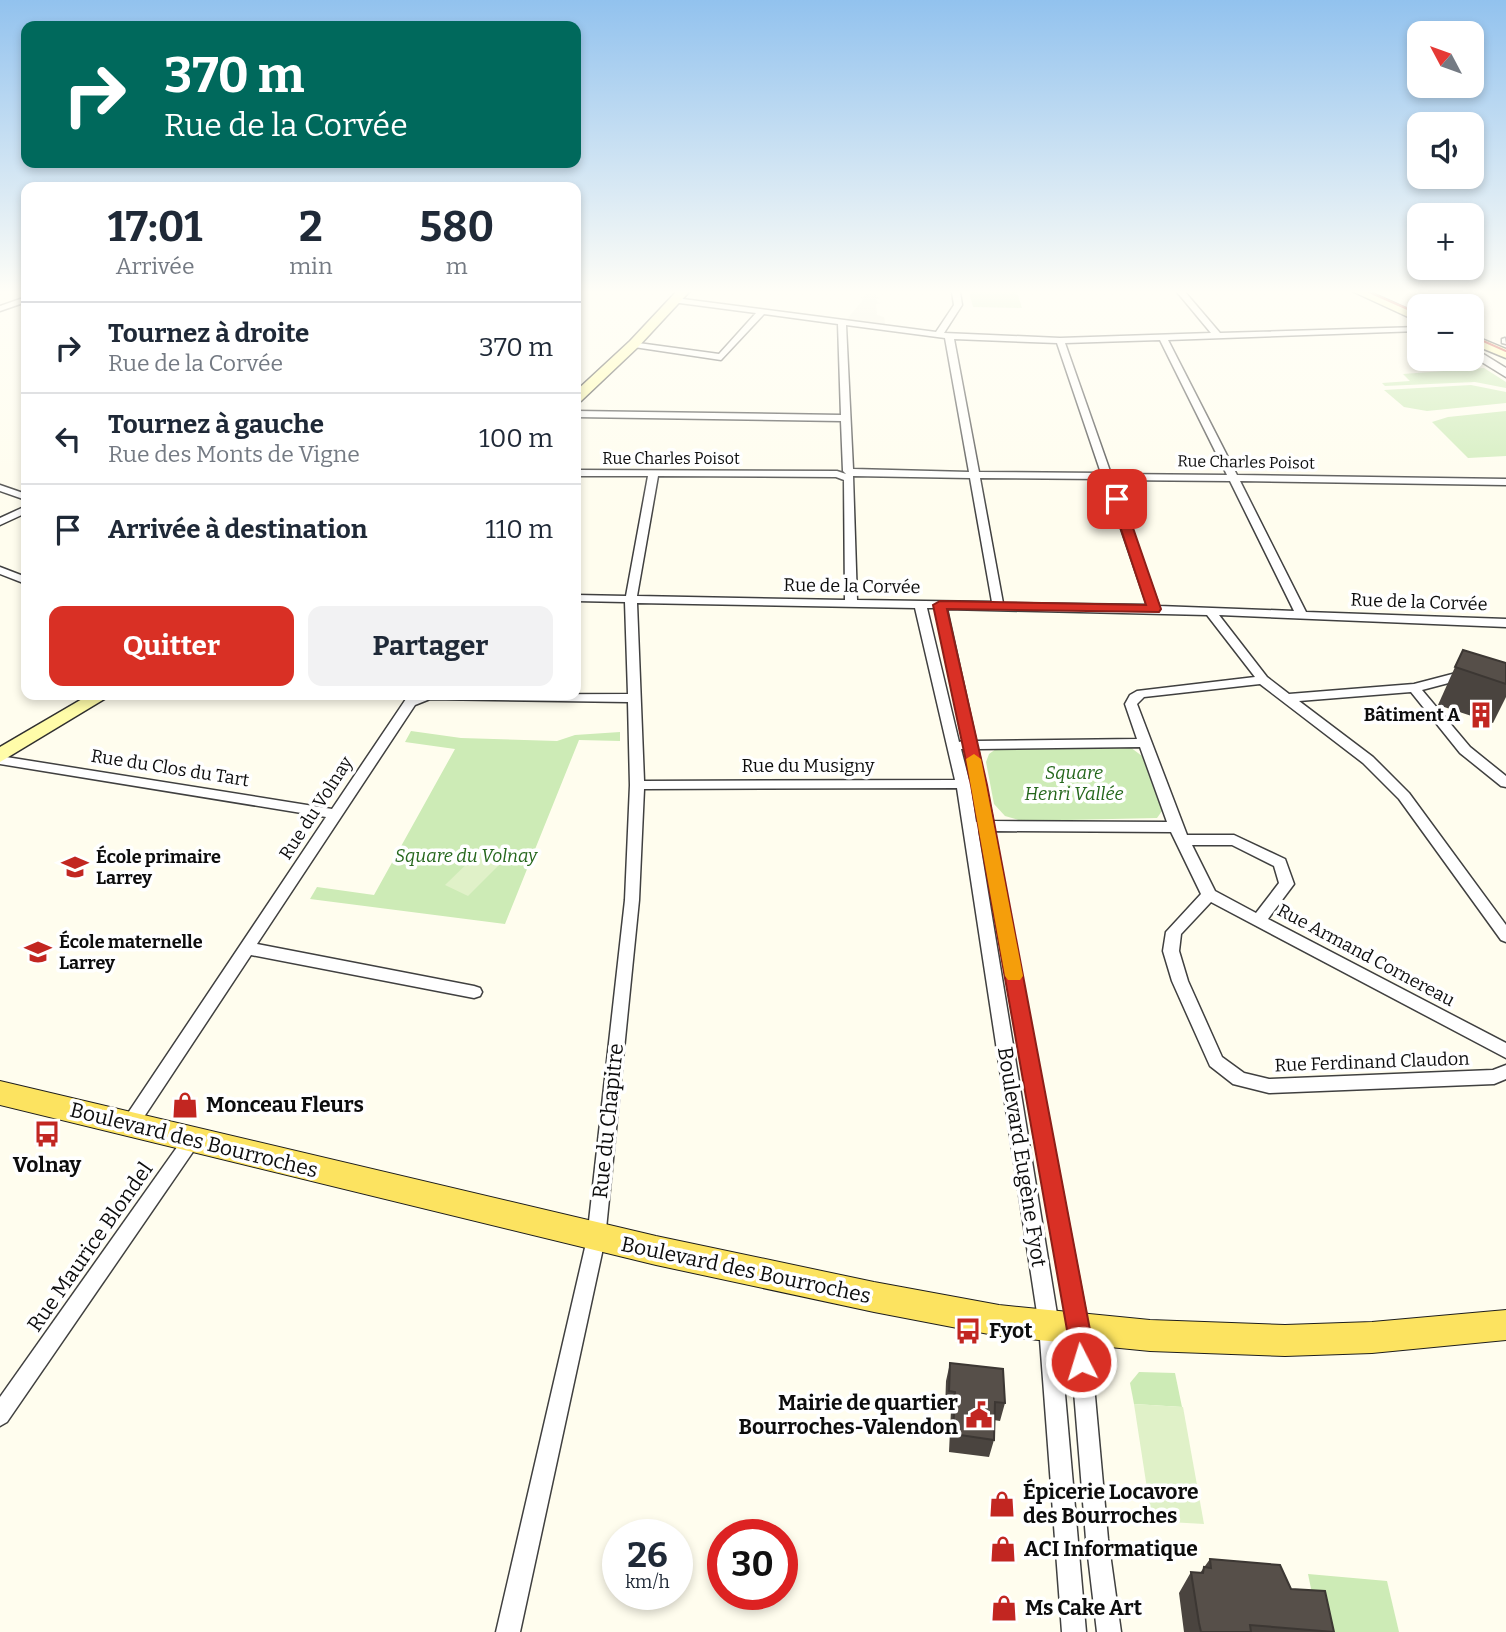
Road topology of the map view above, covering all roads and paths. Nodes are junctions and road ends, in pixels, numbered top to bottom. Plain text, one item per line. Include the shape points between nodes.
1 (608, 368) edge
2 (844, 368) edge
3 (952, 368) edge
4 (1070, 368) edge
5 (1178, 368) edge
6 (581, 393) edge
7 (581, 414) edge
8 (846, 418) junction
9 (581, 473) edge
10 (653, 474) junction
11 (976, 475) junction
12 (854, 476) junction
13 (1109, 477) junction
14 (1234, 478) junction
15 (1506, 482) edge
16 (0, 488) edge
17 (21, 495) edge
18 (21, 512) edge
19 (0, 522) edge
20 (0, 570) edge
21 (21, 579) edge
22 (581, 598) edge
23 (631, 600) junction
24 (851, 603) junction
25 (920, 604) junction
26 (940, 605) junction
27 (998, 606) junction
28 (1154, 609) junction
29 (1211, 612) junction
30 (1302, 616) junction
31 (1506, 623) edge
32 (1506, 679) edge
33 (1263, 680) junction
34 (1414, 688) junction
35 (581, 697) edge
36 (635, 698) junction
37 (1287, 698) junction
38 (94, 700) edge
39 (415, 700) edge
40 (1145, 743) junction
41 (953, 745) junction
42 (971, 745) junction
43 (0, 758) edge
44 (1506, 783) edge
45 (637, 785) junction
46 (971, 785) junction
47 (334, 814) junction
48 (978, 826) junction
49 (1179, 833) junction
50 (1209, 895) junction
51 (1259, 920) junction
52 (1506, 936) edge
53 (246, 948) junction
54 (474, 992) dead end
55 (1506, 1051) edge
56 (1506, 1072) edge
57 (0, 1093) edge
58 (130, 1124) junction
59 (193, 1138) junction
60 (596, 1238) junction
61 (1506, 1325) edge
62 (1064, 1328) junction
63 (0, 1415) edge
64 (508, 1632) edge
65 (1074, 1632) edge
66 (1109, 1632) edge

1 - 6 main road
2 - 8 street
3 - 11 street
4 - 13 street
5 - 14 street
7 - 8 street
8 - 12 street via 848,471
9 - 10 street, Rue Charles Poisot
10 - 12 street, Rue Charles Poisot
10 - 23 street, Rue du Chapitre
11 - 12 street, Rue Charles Poisot
11 - 13 street, Rue Charles Poisot
11 - 27 street
12 - 24 street
13 - 14 street, Rue Charles Poisot
13 - 28 street
14 - 15 street, Rue Charles Poisot
14 - 30 street
16 - 17 street
18 - 19 street
20 - 21 street
22 - 23 street, Rue de la Corvée
23 - 24 street, Rue de la Corvée
23 - 36 street, Rue du Chapitre
24 - 25 street, Rue de la Corvée
25 - 26 street, Rue de la Corvée
25 - 41 street, Boulevard Eugène Fyot
26 - 27 street, Rue de la Corvée
26 - 42 street, Boulevard Eugène Fyot
27 - 28 street, Rue de la Corvée
28 - 29 street, Rue de la Corvée
29 - 30 street, Rue de la Corvée
29 - 33 street
30 - 31 street, Rue de la Corvée
32 - 34 street via 1488,683 1461,676
33 - 37 street
33 - 40 street via 1141,694 1131,704
34 - 37 street
34 - 44 street via 1465,750
35 - 36 street, Rue du Volnay
36 - 45 street, Rue du Chapitre
37 - 52 street via 1368,760 1404,796
38 - 43 main road
39 - 47 street, Rue du Volnay
40 - 42 street
40 - 49 street
41 - 42 street
41 - 46 street, Boulevard Eugène Fyot
42 - 46 street, Boulevard Eugène Fyot
43 - 47 street, Rue du Clos du Tart
45 - 46 street, Rue du Musigny
45 - 60 street, Rue du Chapitre via 632,900
46 - 48 street, Boulevard Eugène Fyot
47 - 53 street, Rue du Volnay
48 - 49 street
48 - 62 street, Boulevard Eugène Fyot
48 - 62 street, Boulevard Eugène Fyot
49 - 50 street
49 - 51 street via 1234,840 1280,863 1287,884
50 - 51 street, Rue Armand Cornereau
50 - 56 street, Rue Ferdinand Claudon via 1174,932 1171,951 1216,1061 1239,1079 1269,1086 1494,1077
51 - 55 street, Rue Armand Cornereau
53 - 54 street
53 - 58 street, Rue du Volnay
57 - 58 main road, Boulevard des Bourroches
58 - 59 main road, Boulevard des Bourroches
59 - 60 main road, Boulevard des Bourroches
59 - 63 street, Rue Maurice Blondel
60 - 62 main road, Boulevard des Bourroches via 910,1304
60 - 64 street, Rue du Chapitre
61 - 62 main road, Boulevard des Bourroches via 1351,1339 1188,1338
62 - 65 street, Boulevard Eugène Fyot
62 - 66 street, Boulevard Eugène Fyot

